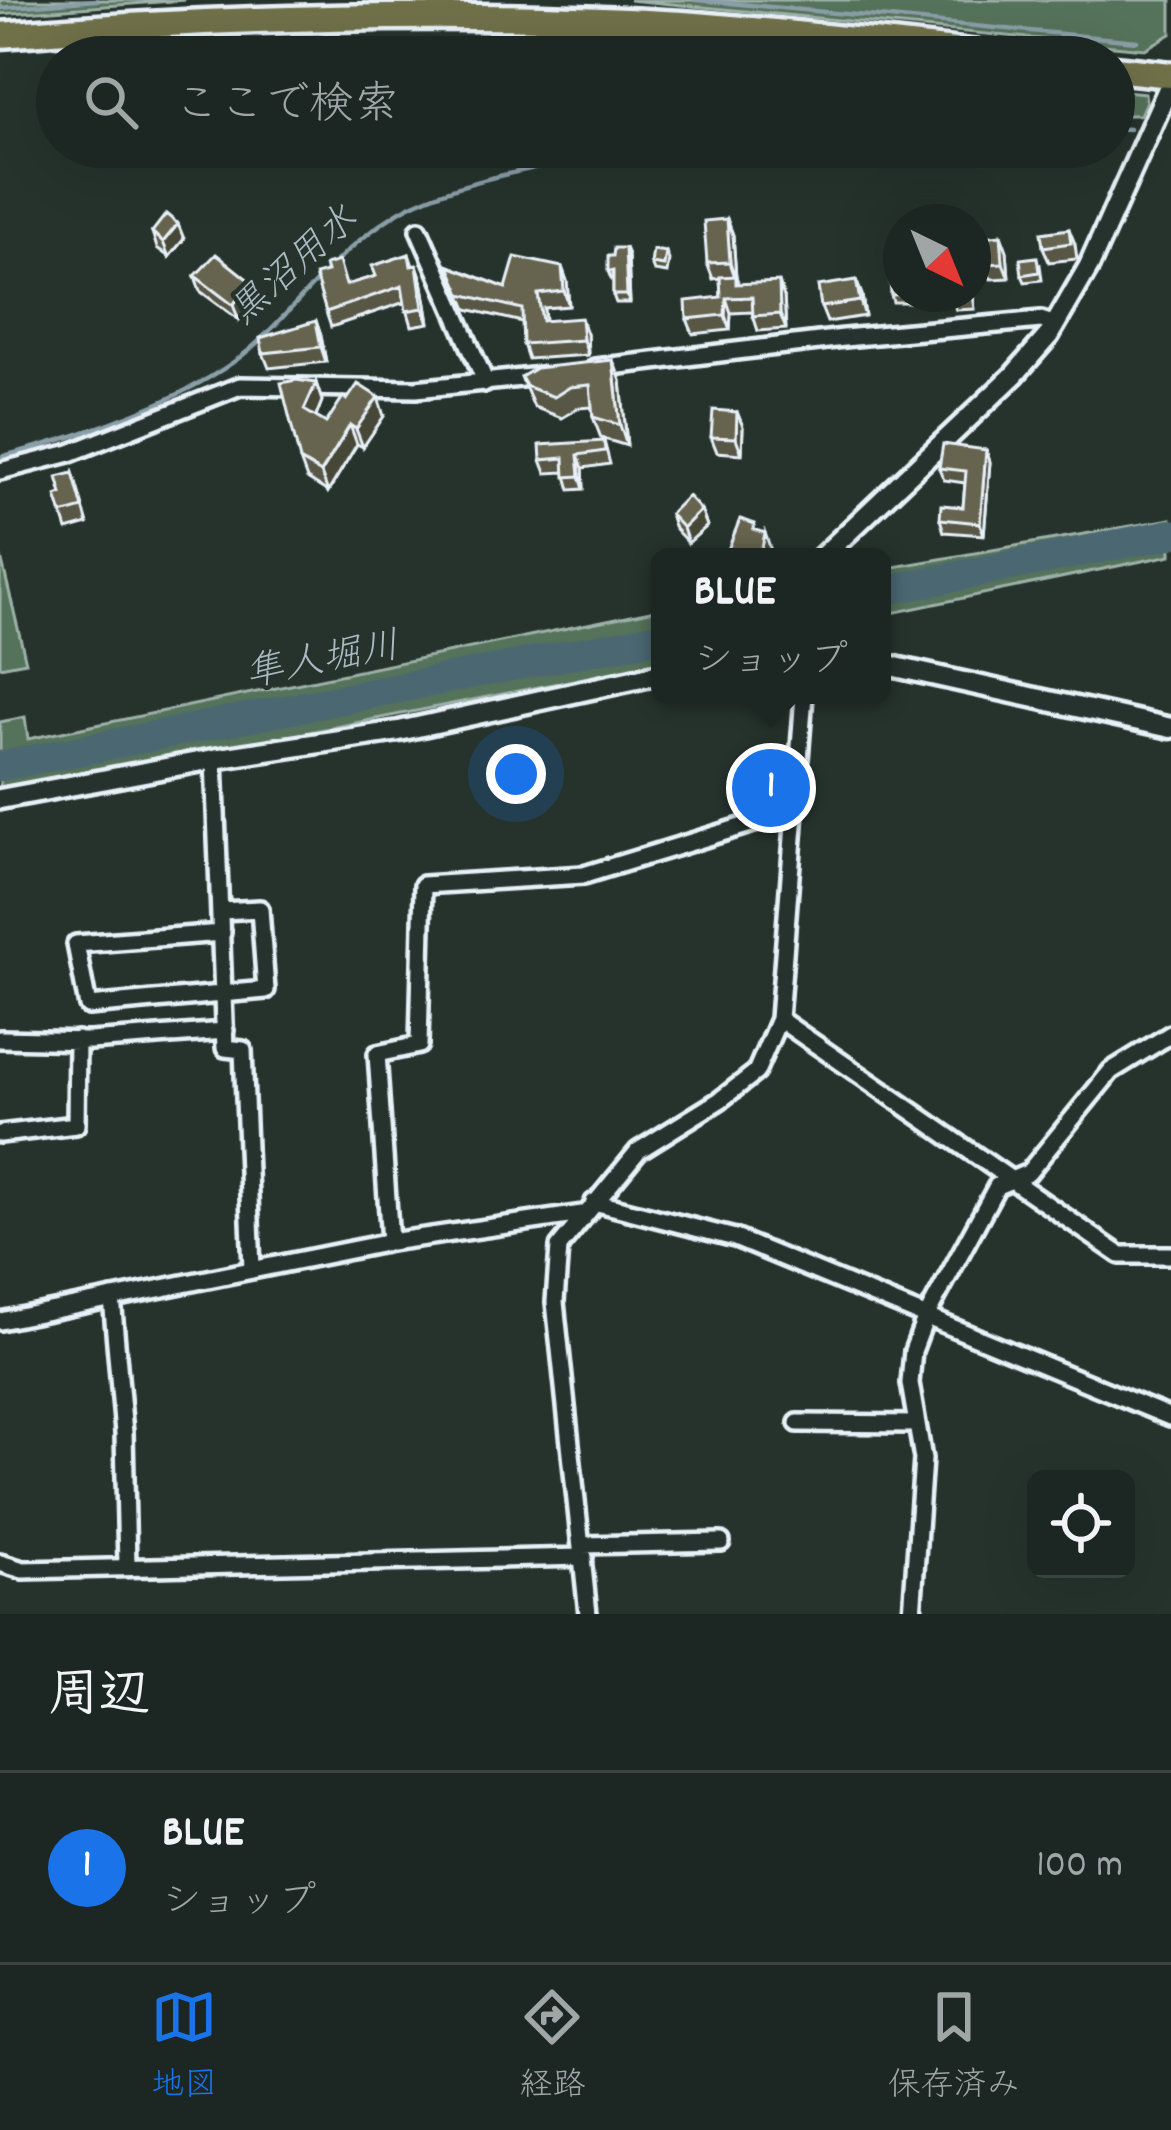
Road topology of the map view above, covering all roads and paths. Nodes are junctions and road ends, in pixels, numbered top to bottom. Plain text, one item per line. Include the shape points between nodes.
1 (0, 34) edge
2 (800, 36) edge
3 (1135, 73) edge
4 (1171, 79) edge
5 (1135, 160) edge
6 (1131, 168) edge
7 (419, 230) dead end
8 (1056, 326) junction
9 (578, 371) edge
10 (554, 374) edge
11 (486, 383) junction
12 (0, 471) edge
13 (831, 548) edge
14 (891, 666) edge
15 (651, 676) edge
16 (803, 704) edge
17 (1171, 728) edge
18 (214, 759) junction
19 (0, 799) edge
20 (796, 810) junction
21 (221, 911) junction
22 (222, 933) junction
23 (224, 992) junction
24 (779, 1019) junction
25 (225, 1031) junction
26 (1171, 1034) edge
27 (0, 1039) edge
28 (77, 1040) junction
29 (0, 1134) edge
30 (1013, 1181) junction
31 (588, 1208) junction
32 (390, 1242) junction
33 (1171, 1256) edge
34 (252, 1269) junction
35 (112, 1298) junction
36 (925, 1319) junction
37 (0, 1322) edge
38 (1170, 1417) edge
39 (799, 1423) dead end
40 (917, 1424) junction
41 (721, 1542) dead end
42 (583, 1551) junction
43 (0, 1563) edge
44 (127, 1565) junction
45 (588, 1614) edge
46 (912, 1614) edge

1 - 2 main road via 296,16 681,24
3 - 4 main road
4 - 5 street
6 - 8 street
7 - 11 street
8 - 9 street via 1041,320 888,334
8 - 13 street
10 - 11 street
11 - 12 street via 240,386 70,453
14 - 17 street
15 - 18 street via 399,731
16 - 20 street
18 - 19 street
18 - 21 street
20 - 24 street
20 - 32 street via 584,875 423,885 419,1045 377,1054
21 - 22 street
21 - 23 street via 260,909 266,990
22 - 23 street
22 - 23 street via 76,944 88,1006
23 - 25 street
24 - 30 street
24 - 31 street via 756,1072 638,1150
25 - 28 street
25 - 34 street via 225,1048 243,1050
26 - 30 street via 1111,1071
27 - 28 street
28 - 29 street via 76,1125
30 - 33 street via 1120,1255
30 - 36 street via 997,1186
31 - 32 street
31 - 36 street via 735,1238
31 - 42 street via 559,1246 555,1302
32 - 34 street
34 - 35 street
35 - 37 street
35 - 44 street
36 - 38 street
36 - 40 street via 910,1383
39 - 40 street
40 - 46 street via 923,1459
41 - 42 street
42 - 44 street
42 - 45 street
43 - 44 street via 23,1570

